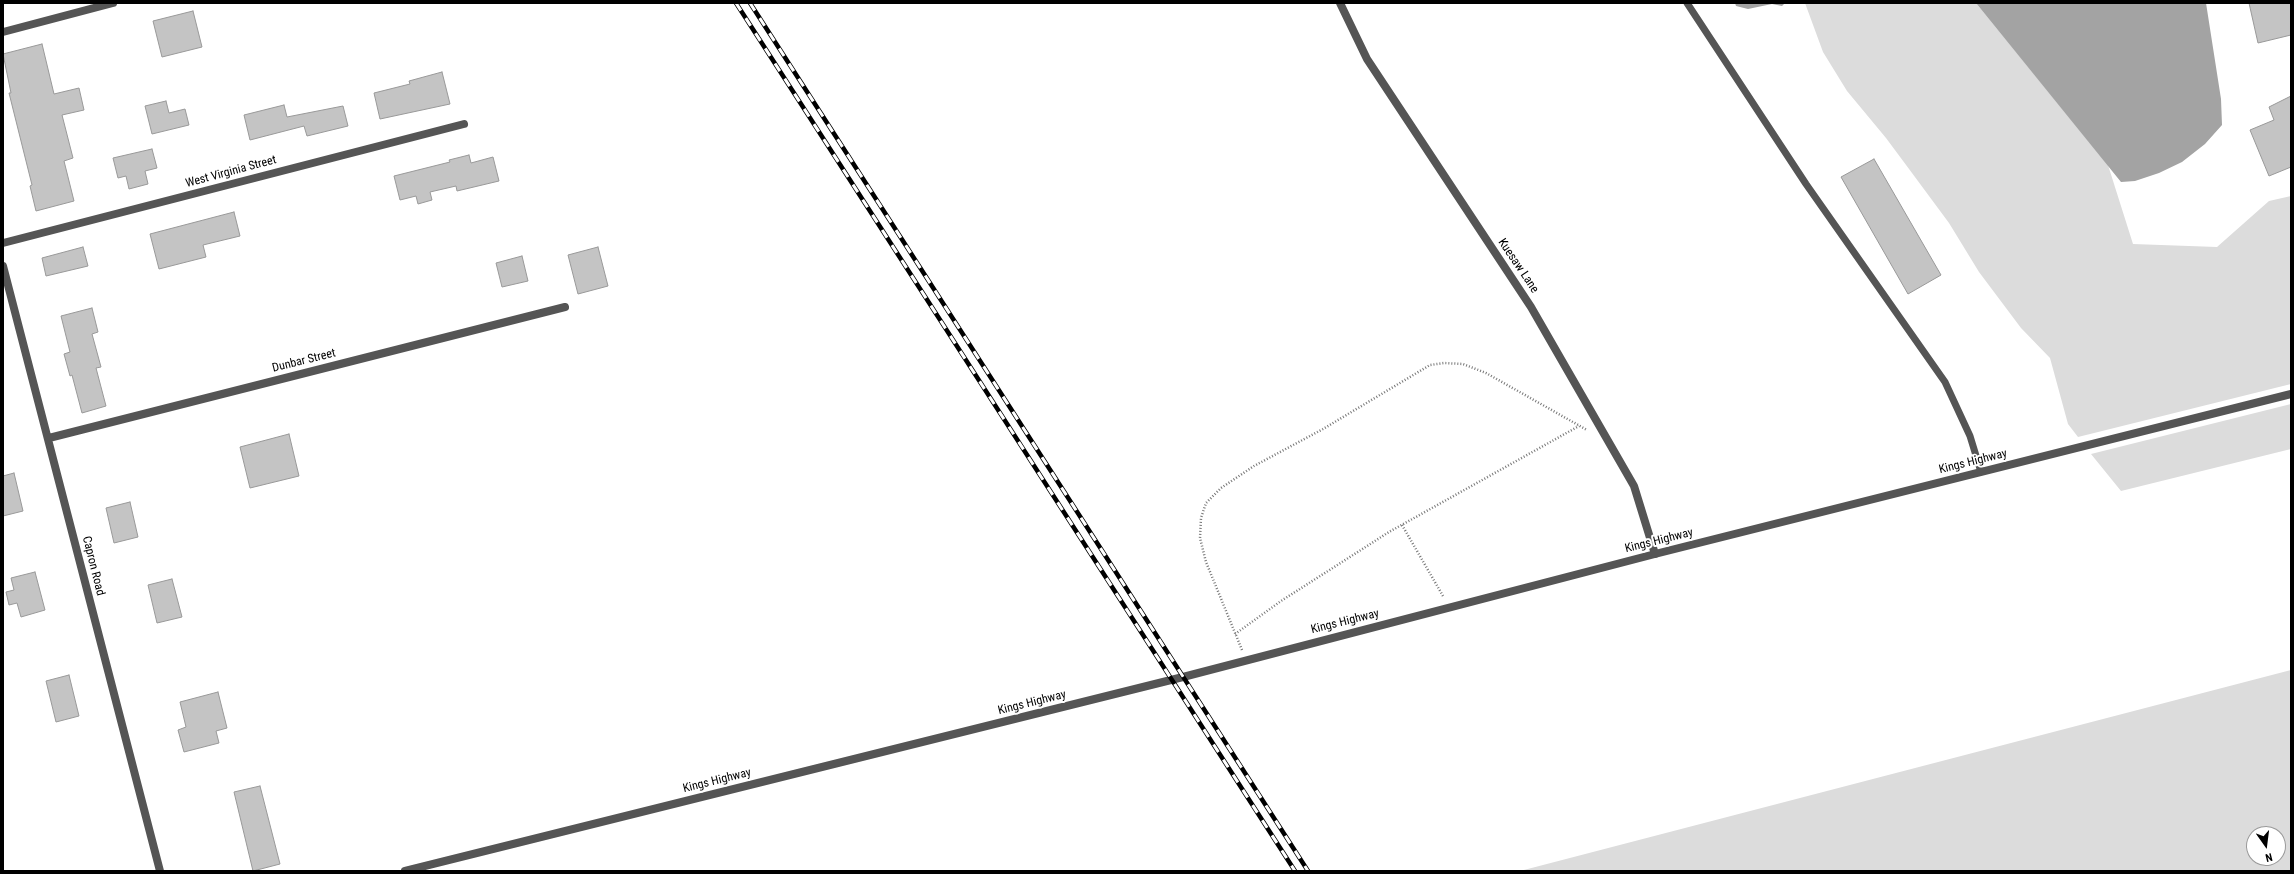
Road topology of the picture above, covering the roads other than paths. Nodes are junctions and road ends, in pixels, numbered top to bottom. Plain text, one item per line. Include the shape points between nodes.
1 (113, 3) edge
2 (1340, 3) edge
3 (1687, 3) edge
4 (3, 32) edge
5 (464, 124) dead end
6 (3, 243) edge
7 (3, 266) edge
8 (4, 275) edge
9 (565, 307) dead end
10 (2291, 394) edge
11 (49, 438) junction
12 (1981, 472) junction
13 (1654, 554) junction
14 (160, 871) edge
15 (405, 871) edge

1 - 4 street
2 - 13 street, Kuesaw Lane via 1367,59 1531,307 1634,486
3 - 12 lane via 1806,184 1945,382 1970,436
5 - 6 street, West Virginia Street
7 - 8 street, Capron Road
8 - 11 street, Capron Road
9 - 11 street, Dunbar Street
10 - 12 street, Kings Highway
11 - 14 street, Capron Road
12 - 13 street, Kings Highway
13 - 15 street, Kings Highway via 1247,659 1183,678

